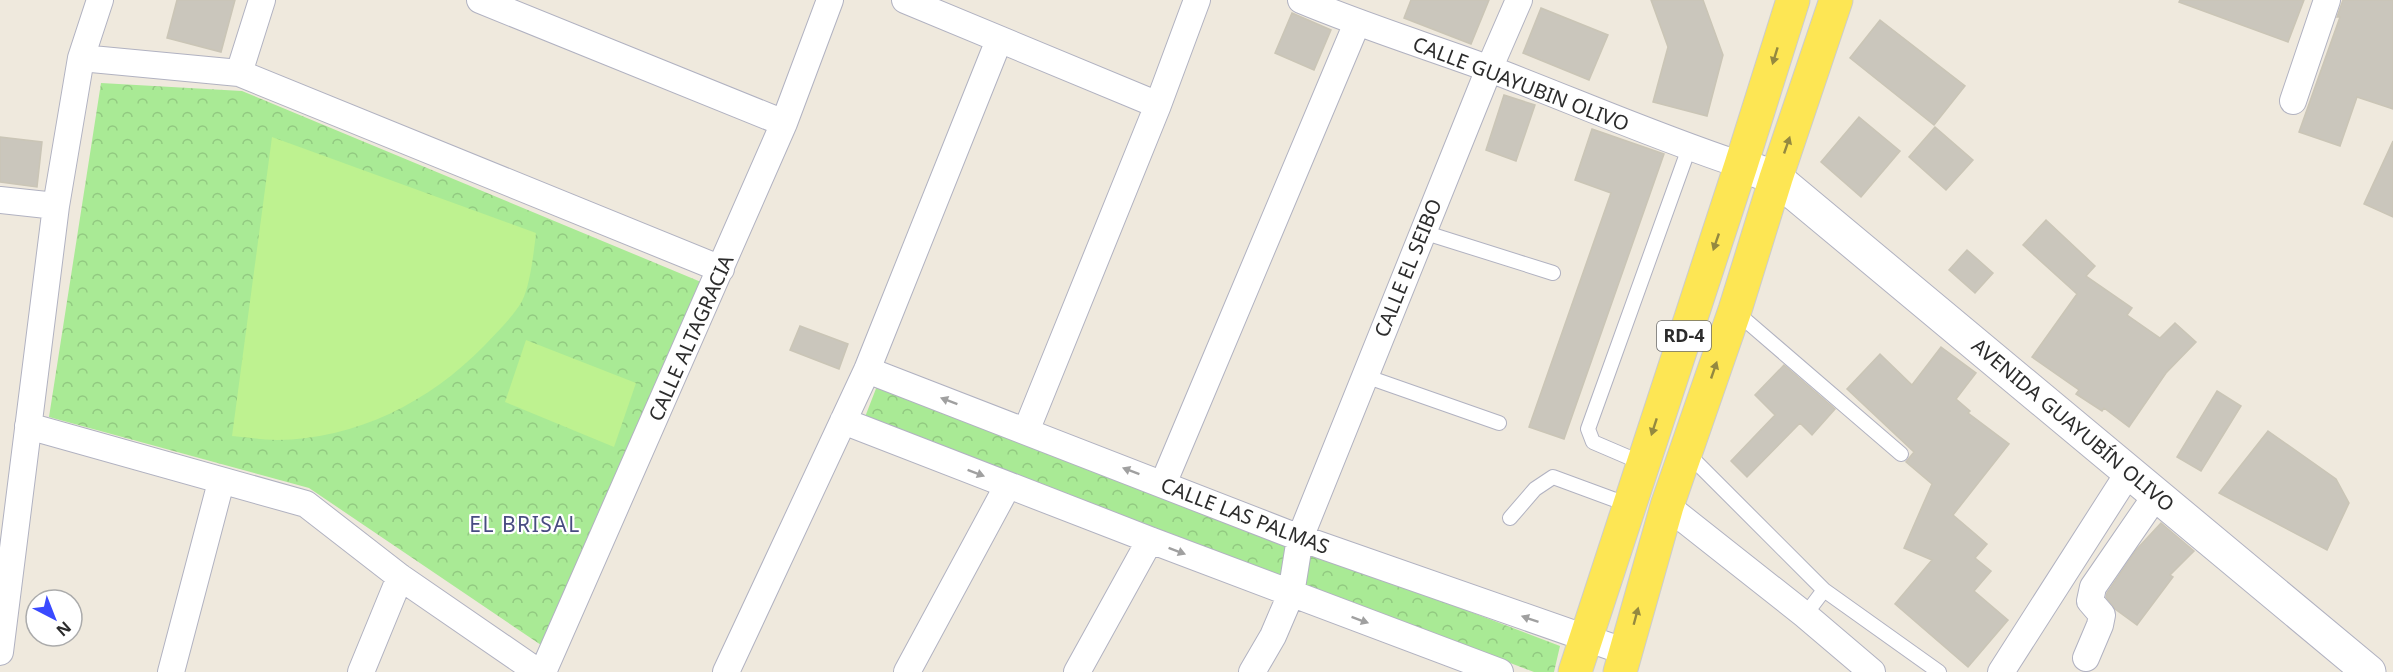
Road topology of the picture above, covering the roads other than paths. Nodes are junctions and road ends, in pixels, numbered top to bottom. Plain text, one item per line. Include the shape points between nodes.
1 (100, 0) edge
2 (262, 0) edge
3 (480, 0) edge
4 (830, 0) edge
5 (905, 0) edge
6 (1197, 0) edge
7 (1301, 0) edge
8 (1519, 0) edge
9 (1792, 0) edge
10 (1836, 0) edge
11 (2326, 0) edge
12 (1357, 23) junction
13 (999, 40) junction
14 (81, 58) junction
15 (1489, 69) junction
16 (239, 73) junction
17 (2293, 101) dead end
18 (1158, 105) junction
19 (784, 123) junction
20 (1689, 148) junction
21 (1741, 165) junction
22 (1776, 178) junction
23 (0, 200) edge
24 (56, 206) junction
25 (1423, 232) junction
26 (721, 269) junction
27 (1553, 273) dead end
28 (1735, 310) junction
29 (867, 370) junction
30 (1365, 376) junction
31 (843, 421) junction
32 (1499, 423) dead end
33 (28, 426) junction
34 (1026, 431) junction
35 (1686, 452) junction
36 (1901, 454) dead end
37 (1642, 463) junction
38 (2129, 472) junction
39 (221, 482) junction
40 (1163, 484) junction
41 (1008, 485) junction
42 (2157, 494) junction
43 (1629, 505) junction
44 (1667, 506) junction
45 (1510, 519) dead end
46 (1300, 538) junction
47 (1150, 540) junction
48 (400, 578) junction
49 (1824, 590) junction
50 (1291, 594) junction
51 (1805, 615) junction
52 (1585, 638) junction
53 (0, 652) edge
54 (2086, 658) dead end
55 (1623, 662) edge
56 (171, 672) edge
57 (361, 672) edge
58 (538, 672) edge
59 (543, 672) edge
60 (726, 672) edge
61 (907, 672) edge
62 (1077, 672) edge
63 (1252, 672) edge
64 (1500, 672) edge
65 (1575, 672) edge
66 (1872, 672) edge
67 (1939, 672) edge
68 (2001, 672) edge
69 (2369, 672) edge

1 - 14 street
2 - 16 street
3 - 19 street
4 - 19 street, CALLE ALTAGRACIA
5 - 13 street
6 - 18 street
7 - 12 street, CALLE GUAYUBIN OLIVO
8 - 15 street, CALLE EL SEIBO
9 -> 21 main road, RD-4
22 -> 10 main road, RD-4
11 - 17 street
12 - 15 street, CALLE GUAYUBIN OLIVO
12 - 40 street
13 - 18 street
13 - 29 street
14 - 16 street
14 - 24 street
15 - 20 street, CALLE GUAYUBIN OLIVO
15 - 25 street, CALLE EL SEIBO
16 - 26 street
18 - 34 street
19 - 26 street, CALLE ALTAGRACIA
20 - 21 street, CALLE GUAYUBIN OLIVO
20 - 37 lane via 1588,429 1593,442
21 - 22 main road, AVENIDA GUAYUBÍN OLIVO
21 -> 37 main road, RD-4
22 - 28 main road, RD-4
22 - 38 main road, AVENIDA GUAYUBÍN OLIVO
23 - 24 street
24 - 33 street
25 - 27 lane
25 - 30 street, CALLE EL SEIBO
26 - 59 street, CALLE ALTAGRACIA
35 -> 28 main road, RD-4
28 - 36 lane
29 - 31 street
34 -> 29 street, CALLE LAS PALMAS
30 - 32 lane
30 - 46 street, CALLE EL SEIBO
31 -> 41 street
31 - 60 street
33 - 39 street
33 - 53 street
40 -> 34 street, CALLE LAS PALMAS
35 - 44 main road, RD-4
35 - 49 lane
37 - 43 main road, RD-4
38 - 42 main road, AVENIDA GUAYUBÍN OLIVO
38 - 68 street
39 - 48 street via 306,504
39 - 56 street
40 - 46 street, CALLE LAS PALMAS
41 - 47 street
41 - 61 street
42 - 54 street via 2093,587 2090,601 2102,615
42 - 69 main road, AVENIDA GUAYUBÍN OLIVO
43 - 45 lane via 1553,477 1535,489
43 - 52 main road, RD-4
44 - 51 street
55 -> 44 main road, RD-4
46 - 50 street, CALLE EL SEIBO
52 -> 46 street, CALLE LAS PALMAS
47 -> 50 street
47 - 62 street
48 - 57 street
48 - 58 street
49 - 51 lane
49 - 67 lane
50 - 63 street, CALLE EL SEIBO
50 -> 64 street
51 - 66 street
52 - 55 street, CALLE LAS PALMAS
52 - 65 main road, RD-4

